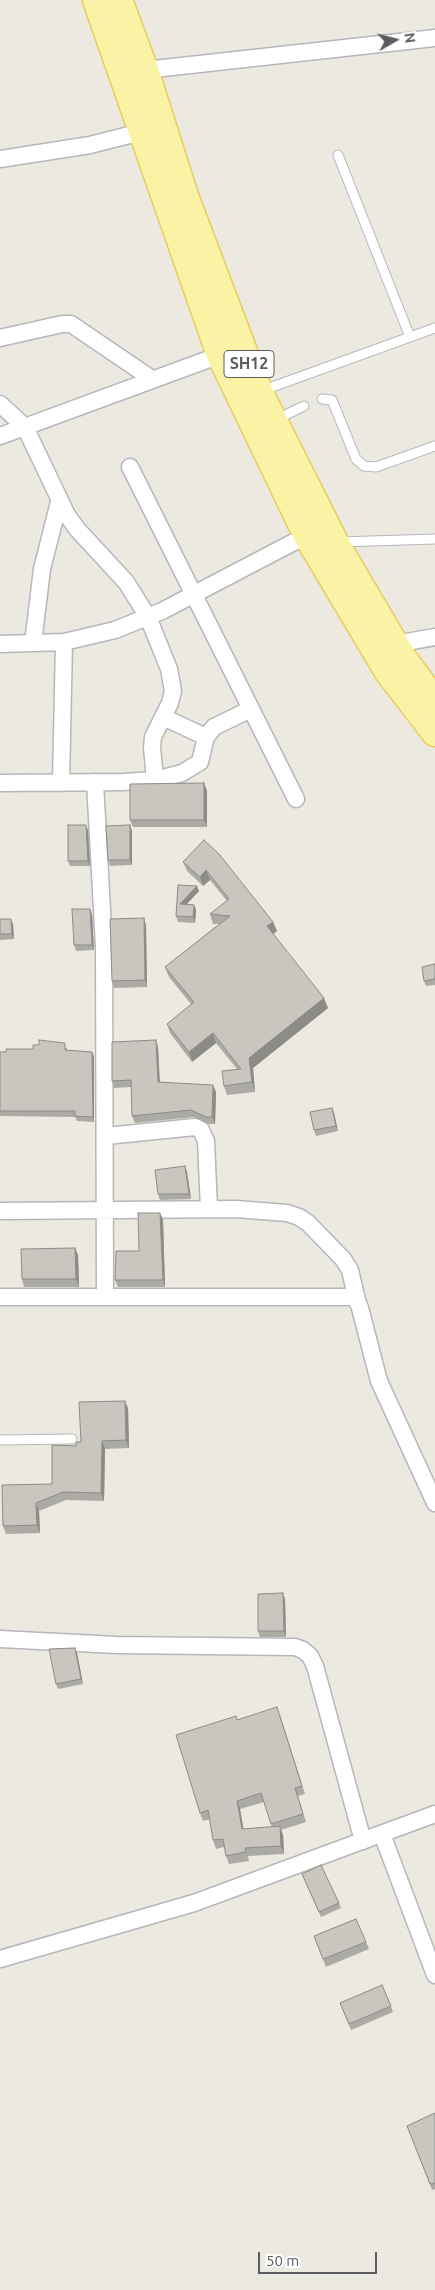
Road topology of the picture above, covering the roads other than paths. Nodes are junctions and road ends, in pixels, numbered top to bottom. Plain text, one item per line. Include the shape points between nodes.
1 (96, 0) edge
2 (119, 0) edge
3 (435, 38) edge
4 (145, 70) junction
5 (141, 132) junction
6 (338, 155) dead end
7 (0, 159) edge
8 (435, 328) edge
9 (410, 337) junction
10 (0, 338) edge
11 (220, 355) junction
12 (152, 379) junction
13 (259, 391) junction
14 (322, 399) dead end
15 (0, 404) edge
16 (304, 406) dead end
17 (273, 421) junction
18 (25, 427) junction
19 (0, 436) edge
20 (435, 446) edge
21 (130, 466) dead end
22 (59, 502) junction
23 (323, 534) junction
24 (435, 539) edge
25 (194, 594) junction
26 (148, 616) junction
27 (435, 637) edge
28 (64, 642) junction
29 (33, 643) junction
30 (0, 644) edge
31 (395, 644) junction
32 (435, 701) edge
33 (251, 708) junction
34 (163, 718) junction
35 (435, 733) edge
36 (206, 737) junction
37 (155, 780) junction
38 (95, 782) junction
39 (0, 783) edge
40 (61, 783) junction
41 (296, 799) dead end
42 (106, 1136) junction
43 (104, 1210) junction
44 (209, 1210) junction
45 (0, 1211) edge
46 (0, 1297) edge
47 (105, 1297) junction
48 (357, 1300) junction
49 (72, 1439) dead end
50 (0, 1440) edge
51 (435, 1503) edge
52 (0, 1639) edge
53 (435, 1814) edge
54 (382, 1834) junction
55 (363, 1841) junction
56 (0, 1959) edge
57 (435, 1975) edge

1 - 5 main road
2 - 4 main road, SH12
3 - 4 street
4 - 13 main road, SH12 via 185,196
5 - 7 street via 68,149
5 - 11 main road
6 - 9 lane
8 - 9 lane
9 - 13 lane
10 - 12 street via 71,324
11 - 12 street
11 - 23 main road
12 - 18 street
13 - 17 main road, SH12
14 - 20 lane via 332,400 356,459 364,466 376,467
15 - 18 street
16 - 17 lane
17 - 23 main road, SH12
18 - 19 street
18 - 22 street
21 - 25 street
22 - 26 street via 77,529 126,582
22 - 29 street via 42,569
23 - 24 lane
23 - 25 street
23 - 31 main road, SH12
23 - 35 main road via 388,672
25 - 26 street
25 - 33 street
26 - 28 street via 115,630
26 - 34 street via 172,680 172,697
27 - 31 street
28 - 29 street
28 - 40 street
29 - 30 street
31 - 32 main road, SH12
33 - 36 street via 214,727
33 - 41 street
34 - 36 street
34 - 37 street via 152,747
36 - 37 street via 200,762 187,771
37 - 38 street
38 - 40 street
38 - 42 street via 104,946
39 - 40 street
42 - 43 street
42 - 44 street via 195,1127 201,1130 206,1141
43 - 44 street
43 - 45 street
43 - 47 street
44 - 48 street via 287,1213 300,1217 344,1259
46 - 47 street
47 - 48 street via 346,1296
48 - 51 street via 380,1381
49 - 50 lane
52 - 55 street via 117,1645 294,1647 303,1650 315,1666
53 - 54 street
54 - 55 street
54 - 57 street
55 - 56 street via 194,1903

